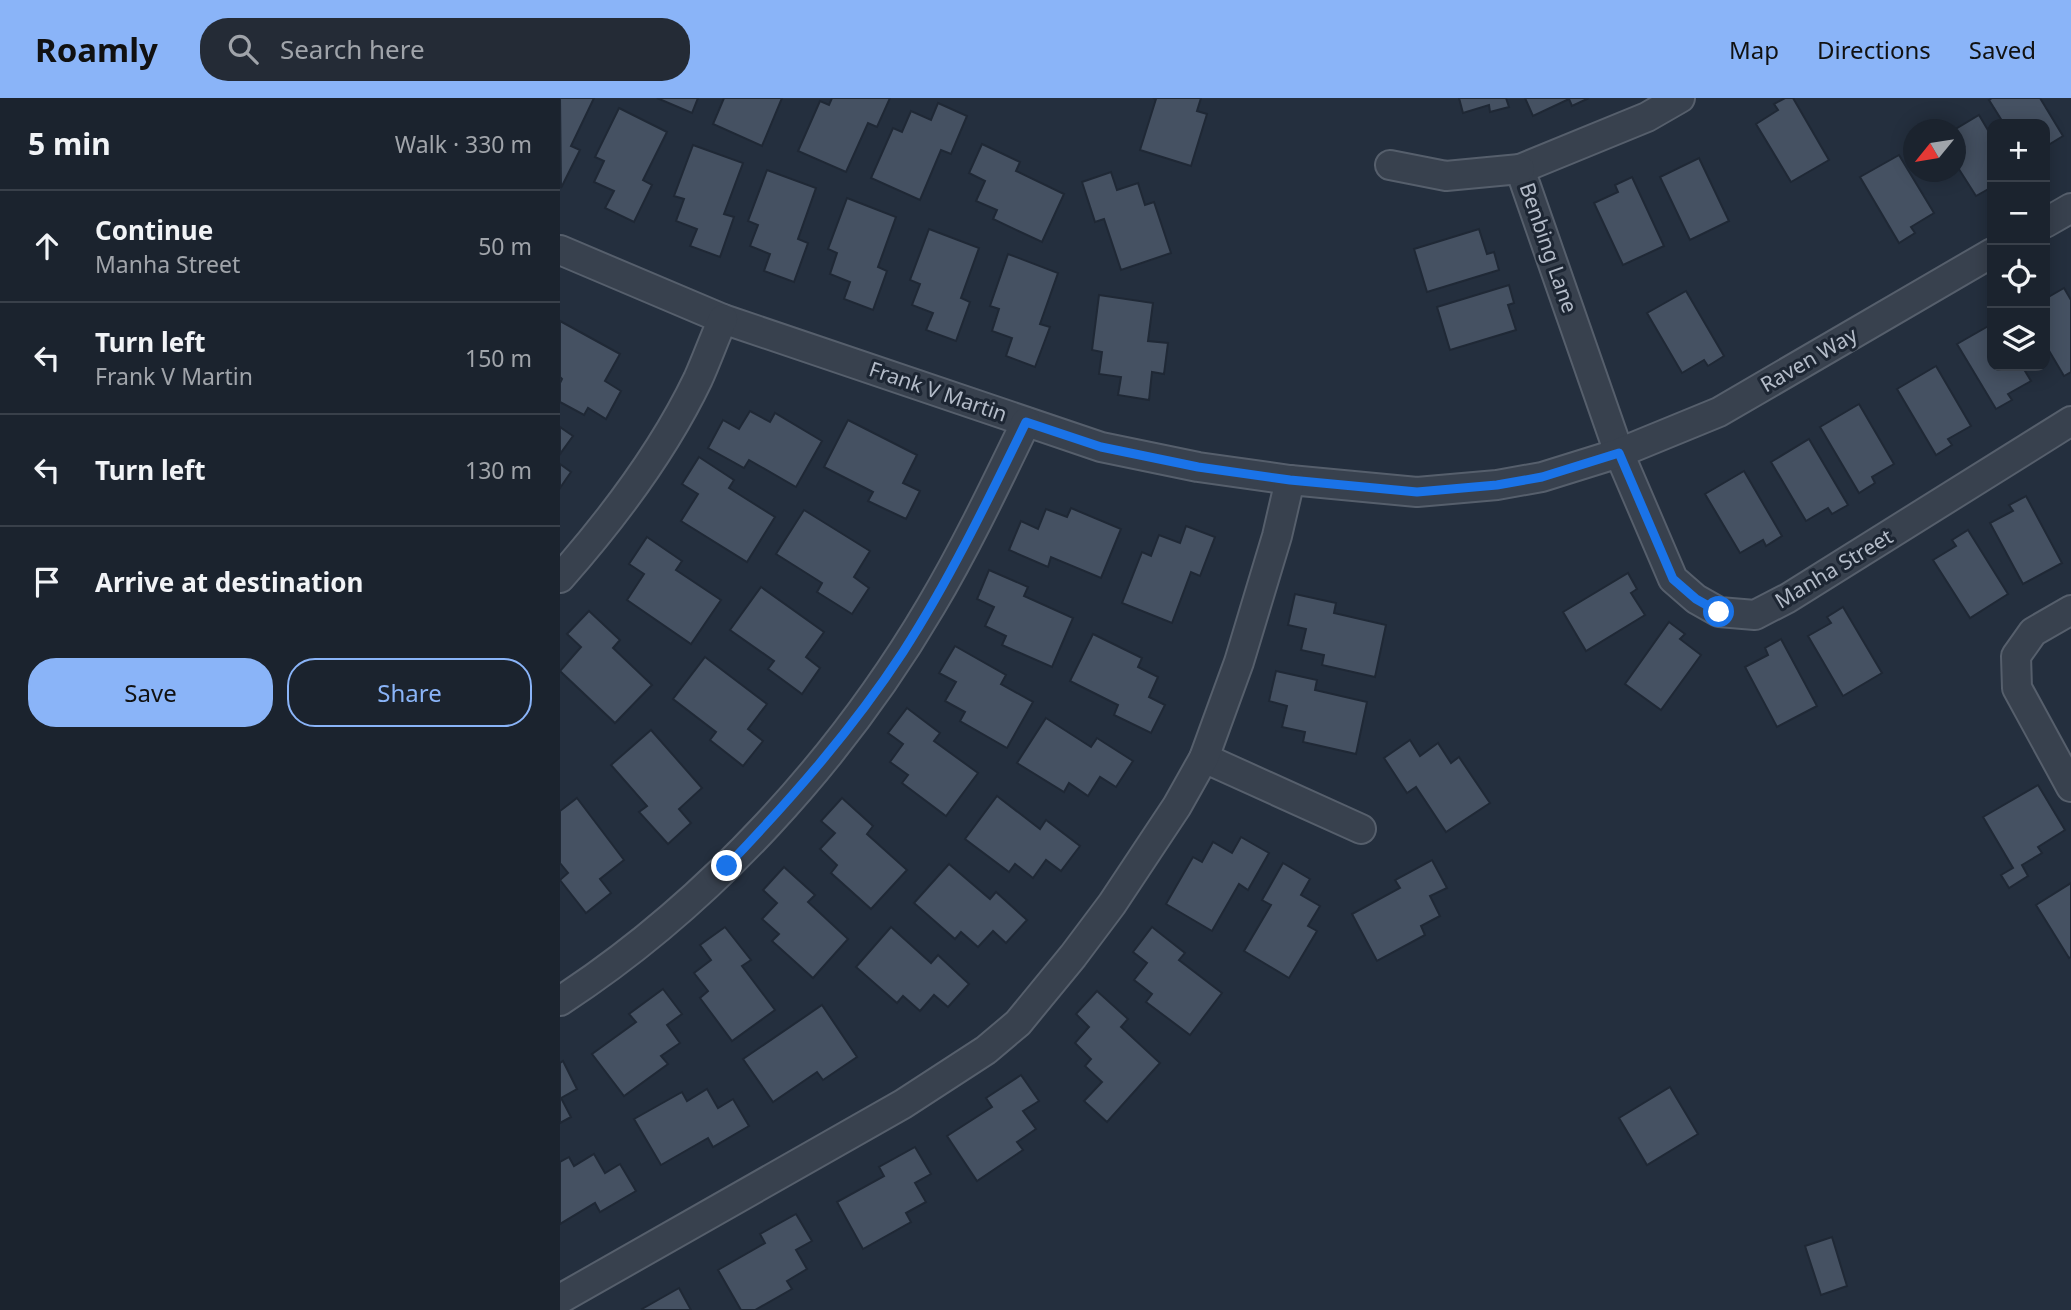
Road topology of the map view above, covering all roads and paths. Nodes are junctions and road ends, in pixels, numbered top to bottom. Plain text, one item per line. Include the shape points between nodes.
1 (1679, 98) edge
2 (1390, 165) dead end
3 (1520, 169) junction
4 (2071, 208) edge
5 (2050, 220) edge
6 (560, 250) edge
7 (1987, 256) edge
8 (723, 319) junction
9 (2071, 421) edge
10 (1026, 422) junction
11 (1619, 453) junction
12 (1290, 480) junction
13 (560, 578) edge
14 (2071, 610) edge
15 (1204, 758) junction
16 (2071, 787) edge
17 (1361, 830) dead end
18 (560, 1001) edge
19 (560, 1299) edge

1 - 3 street, Benbing Lane via 1647,117
2 - 3 street via 1446,176
3 - 11 street, Benbing Lane
4 - 5 street
6 - 8 street, Frank V Martin
7 - 11 street, Raven Way via 1719,412
8 - 10 street, Frank V Martin
8 - 13 street via 674,424 624,500
9 - 11 street, Manha Street via 1755,615 1719,612 1673,579
10 - 12 street, Frank V Martin via 1150,458
10 - 18 street via 932,605 836,744 765,825 690,900
11 - 12 street, Frank V Martin via 1542,477 1417,492
12 - 15 street via 1239,662
14 - 16 street via 2033,632 2017,656 2017,688
15 - 17 street
15 - 19 street via 1112,904 1017,1023 986,1050 903,1104

